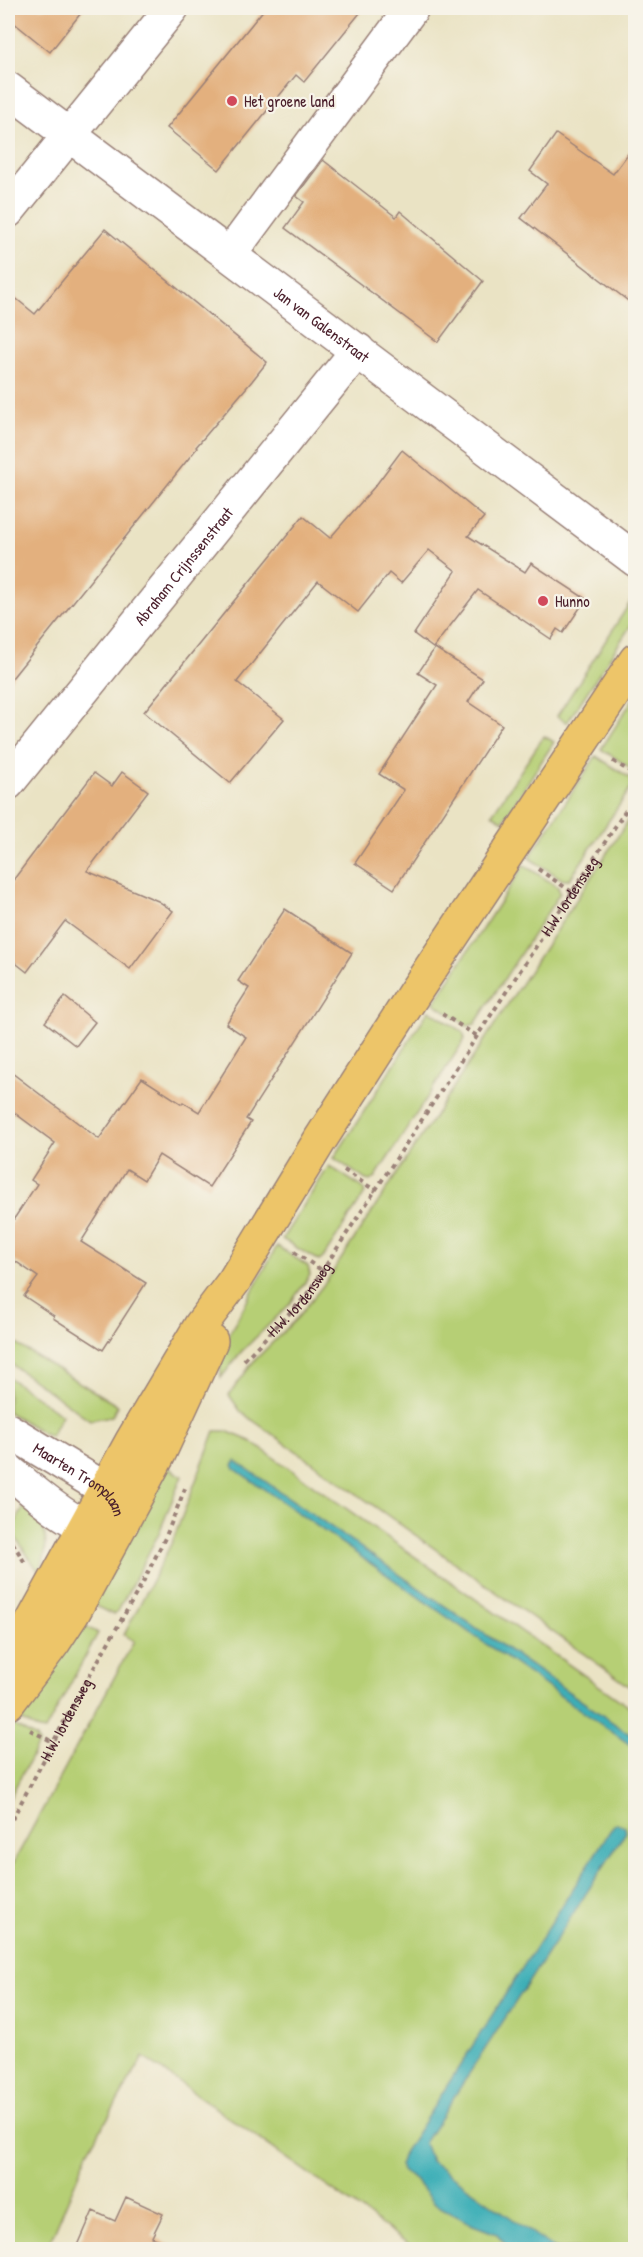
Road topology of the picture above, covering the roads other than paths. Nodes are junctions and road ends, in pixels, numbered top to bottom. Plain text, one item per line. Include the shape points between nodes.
1 (172, 8) edge
2 (412, 8) edge
3 (8, 89) edge
4 (69, 135) junction
5 (8, 211) edge
6 (230, 254) junction
7 (358, 350) junction
8 (636, 560) edge
9 (636, 660) edge
10 (8, 783) edge
11 (234, 1281) junction
12 (8, 1431) edge
13 (8, 1470) edge
14 (105, 1489) junction
15 (122, 1523) junction
16 (85, 1526) junction
17 (8, 1666) edge
18 (8, 1703) edge

1 - 4 street
2 - 6 street
3 - 4 street, Jan van Galenstraat
4 - 5 street
4 - 6 street, Jan van Galenstraat
6 - 7 street, Jan van Galenstraat
7 - 8 street, Jan van Galenstraat
7 - 10 street, Abraham Crijnssenstraat
9 - 11 main road via 407,1005
11 - 14 main road via 201,1325
11 - 15 main road via 188,1394
12 - 14 street, Maarten Tromplaan
13 - 16 street, Maarten Tromplaan
14 - 15 street, Maarten Tromplaan via 117,1505
14 - 16 main road
15 - 16 street, Maarten Tromplaan via 104,1528
15 - 18 main road via 67,1622
16 - 17 main road

